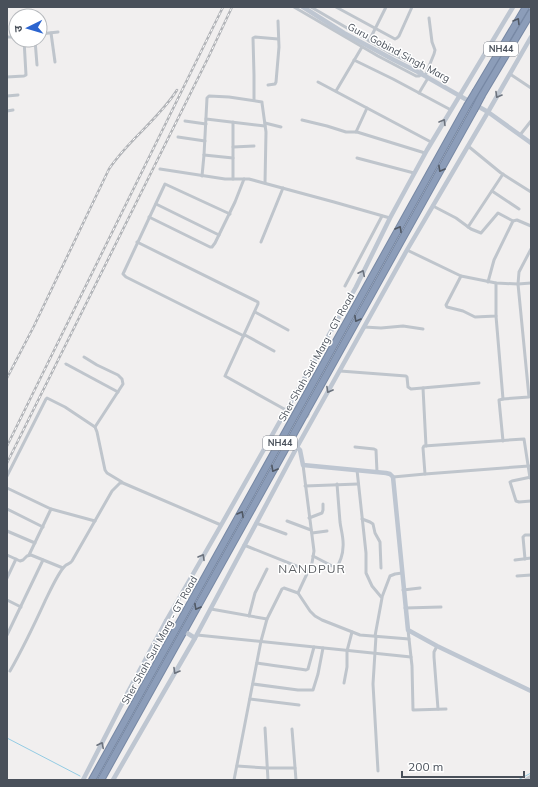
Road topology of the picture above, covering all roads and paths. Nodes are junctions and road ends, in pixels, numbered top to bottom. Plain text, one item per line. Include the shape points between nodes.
1 (294, 7) edge
2 (303, 7) edge
3 (311, 7) edge
4 (336, 7) edge
5 (412, 7) edge
6 (513, 7) edge
7 (526, 7) edge
8 (384, 8) edge
9 (531, 12) edge
10 (429, 18) dead end
11 (278, 20) dead end
12 (376, 29) junction
13 (58, 32) dead end
14 (48, 33) edge
15 (51, 33) junction
16 (531, 37) edge
17 (278, 39) junction
18 (369, 41) junction
19 (362, 47) junction
20 (24, 48) edge
21 (36, 48) edge
22 (354, 60) junction
23 (55, 62) dead end
24 (37, 65) dead end
25 (510, 74) junction
26 (423, 75) junction
27 (7, 77) edge
28 (318, 82) dead end
29 (268, 85) dead end
30 (531, 88) edge
31 (336, 91) junction
32 (419, 93) junction
33 (18, 95) dead end
34 (459, 95) junction
35 (7, 96) edge
36 (254, 100) junction
37 (367, 108) junction
38 (13, 110) dead end
39 (451, 110) junction
40 (7, 111) edge
41 (488, 112) junction
42 (302, 120) dead end
43 (185, 121) dead end
44 (531, 121) edge
45 (206, 122) junction
46 (233, 122) junction
47 (265, 124) junction
48 (281, 127) dead end
49 (356, 132) junction
50 (520, 135) junction
51 (178, 137) dead end
52 (205, 141) junction
53 (431, 142) junction
54 (531, 144) edge
55 (254, 146) dead end
56 (468, 146) junction
57 (233, 147) junction
58 (425, 153) junction
59 (204, 155) junction
60 (233, 158) junction
61 (357, 158) dead end
62 (160, 170) dead end
63 (414, 173) junction
64 (503, 174) junction
65 (202, 176) junction
66 (233, 179) junction
67 (244, 179) junction
68 (265, 183) junction
69 (282, 188) junction
70 (492, 191) junction
71 (531, 192) edge
72 (156, 204) junction
73 (433, 206) junction
74 (519, 209) dead end
75 (230, 214) junction
76 (382, 216) junction
77 (149, 217) junction
78 (390, 218) junction
79 (513, 221) junction
80 (531, 226) edge
81 (468, 227) junction
82 (219, 234) junction
83 (137, 242) junction
84 (261, 242) dead end
85 (531, 249) edge
86 (407, 250) junction
87 (461, 276) junction
88 (488, 282) junction
89 (496, 283) junction
90 (531, 283) edge
91 (518, 284) junction
92 (346, 286) dead end
93 (255, 312) junction
94 (496, 316) junction
95 (364, 327) junction
96 (423, 329) dead end
97 (288, 330) dead end
98 (244, 335) junction
99 (274, 351) dead end
100 (84, 357) dead end
101 (66, 364) dead end
102 (526, 369) junction
103 (531, 369) edge
104 (340, 371) junction
105 (479, 383) dead end
106 (423, 388) junction
107 (118, 392) junction
108 (530, 397) edge
109 (503, 399) junction
110 (289, 405) junction
111 (294, 408) tunnel mouth
112 (286, 410) junction
113 (95, 427) junction
114 (503, 441) junction
115 (426, 446) junction
116 (297, 447) junction
117 (355, 447) dead end
118 (303, 465) junction
119 (529, 466) junction
120 (357, 470) junction
121 (377, 472) junction
122 (425, 474) junction
123 (7, 476) edge
124 (392, 477) junction
125 (531, 477) edge
126 (122, 482) junction
127 (337, 484) junction
128 (358, 484) junction
129 (305, 486) junction
130 (7, 488) edge
131 (531, 501) edge
132 (323, 504) dead end
133 (7, 509) edge
134 (51, 509) junction
135 (309, 518) junction
136 (362, 519) junction
137 (287, 521) dead end
138 (95, 522) junction
139 (256, 523) junction
140 (221, 525) junction
141 (43, 527) junction
142 (326, 530) dead end
143 (7, 531) edge
144 (311, 532) junction
145 (286, 534) dead end
146 (531, 535) edge
147 (35, 543) junction
148 (244, 545) junction
149 (7, 555) edge
150 (29, 555) junction
151 (313, 556) junction
152 (531, 558) edge
153 (16, 559) junction
154 (525, 559) junction
155 (43, 560) junction
156 (515, 560) dead end
157 (63, 568) junction
158 (381, 568) dead end
159 (267, 569) dead end
160 (309, 571) junction
161 (402, 573) junction
162 (531, 575) edge
163 (517, 576) dead end
164 (7, 578) edge
165 (420, 588) dead end
166 (403, 590) junction
167 (298, 593) junction
168 (382, 597) junction
169 (7, 600) edge
170 (21, 607) junction
171 (441, 607) dead end
172 (405, 608) junction
173 (211, 609) junction
174 (249, 616) junction
175 (267, 619) junction
176 (166, 621) junction
177 (175, 626) dead end
178 (408, 630) junction
179 (352, 632) junction
180 (187, 633) dead end
181 (7, 635) edge
182 (196, 636) junction
183 (375, 636) junction
184 (409, 639) junction
185 (261, 641) junction
186 (437, 646) junction
187 (314, 647) junction
188 (324, 648) junction
189 (347, 651) junction
190 (374, 653) junction
191 (411, 656) junction
192 (257, 663) junction
193 (10, 671) dead end
194 (344, 683) dead end
195 (253, 684) junction
196 (531, 691) edge
197 (250, 699) junction
198 (299, 705) dead end
199 (438, 709) junction
200 (446, 709) dead end
201 (265, 728) dead end
202 (292, 729) dead end
203 (237, 766) junction
204 (267, 768) junction
205 (295, 768) junction
206 (378, 771) dead end
207 (531, 776) edge
208 (82, 780) edge
209 (92, 780) edge
210 (101, 780) edge
211 (113, 780) edge
212 (234, 780) edge
213 (268, 780) edge
214 (296, 780) edge
215 (524, 780) edge

1 - 19 street
2 - 26 street, Guru Gobind Singh Marg via 344,33
3 - 18 street
4 - 12 street
5 - 12 street via 396,39
6 - 34 street, Sher Shah Suri Marg - GT Road
209 -> 7 highway, Sher Shah Suri Marg - GT Road / NH44, bridge via 467,106
8 - 12 street
9 -> 210 highway, Sher Shah Suri Marg - GT Road / NH44, bridge via 482,95
10 - 26 street via 435,50
11 - 17 street
12 - 18 street
13 - 15 street
14 - 15 street
15 - 23 street
16 - 25 street
17 - 29 street via 276,82
17 - 36 street via 253,38
18 - 26 street via 420,68
19 - 22 street
19 - 26 street via 416,76
20 - 27 street via 26,75
21 - 24 street
22 - 31 street
22 - 32 street
25 - 30 street
25 -> 41 street
26 - 32 street
26 - 34 street, Guru Gobind Singh Marg
28 - 31 street
31 - 37 street
32 - 39 street
33 - 35 street
34 - 39 street, Sher Shah Suri Marg - GT Road
34 - 41 street, Guru Gobind Singh Marg
36 - 45 street via 208,96
36 - 47 street via 262,102
37 - 49 street
37 - 53 street
38 - 40 street
53 -> 39 street, Sher Shah Suri Marg - GT Road
41 - 50 street, Guru Gobind Singh Marg
41 - 56 street
42 - 49 street via 346,132
43 - 45 street
44 - 50 street
45 - 46 street
45 - 52 street
46 - 47 street
46 - 57 street
47 - 48 street
47 - 68 street
49 - 58 street
50 - 54 street, Guru Gobind Singh Marg
51 - 52 street
52 - 59 street
53 - 58 street, Sher Shah Suri Marg - GT Road
55 - 57 street
56 - 64 street
56 - 73 street
57 - 60 street
58 - 63 street, Sher Shah Suri Marg - GT Road
59 - 60 street
59 - 65 street
60 - 66 street
61 - 63 street
62 - 65 street
63 - 78 street, Sher Shah Suri Marg - GT Road
64 - 70 street
64 - 71 street
65 - 66 street
66 - 67 street
67 - 68 street
67 - 75 street
68 - 69 street
69 - 76 street
69 - 84 street
70 - 74 street
70 - 81 street
72 - 75 street via 164,185 167,184
72 - 77 street
72 - 82 street
73 - 81 street
73 - 86 street
75 - 82 street
76 - 78 street
76 - 92 street
77 - 82 street via 211,247
77 - 83 street
110 -> 78 street, Sher Shah Suri Marg - GT Road via 356,287
79 - 80 street via 517,220
79 - 81 street via 498,213 482,233
79 - 88 street via 494,260
83 - 93 street via 257,301
83 - 98 street via 124,276
85 - 91 street via 519,272
86 - 87 street
86 - 95 street
87 - 88 street
87 - 94 street via 446,306 475,317
88 - 89 street
89 - 91 street
89 - 94 street
90 - 91 street
91 - 102 street
93 - 97 street
93 - 98 street
94 - 109 street
95 - 96 street via 403,326
95 - 104 street
98 - 99 street
98 - 112 street via 225,377
100 - 107 street via 120,377 123,384
101 - 107 street
102 - 103 street
102 - 108 street
104 - 106 street via 406,376 410,389
104 -> 116 street via 311,417
105 - 106 street
106 - 115 street
107 - 113 street
108 - 109 street
109 - 114 street via 499,401
110 - 111 street
110 - 112 street, Sher Shah Suri Marg - GT Road
112 - 140 street, Sher Shah Suri Marg - GT Road
113 - 123 street via 46,398
113 - 126 street via 105,470
114 - 115 street
114 - 119 street via 525,439
115 - 122 street via 423,448
116 - 118 street
116 - 139 street
117 - 121 street via 376,450
118 - 120 street
118 - 129 street
119 - 122 street
119 - 125 street
120 - 121 street
120 - 128 street
121 - 124 street via 388,473
122 - 124 street
124 - 161 street
125 - 131 street via 510,482 516,501
126 - 138 street via 112,491
126 - 140 street
127 - 128 street
127 - 129 street
127 - 151 street via 343,537 338,566 336,568
128 - 136 street
129 - 135 street
130 - 134 street
132 - 135 street via 322,513
133 - 141 street
134 - 138 street
134 - 141 street
135 - 144 street
136 - 158 street via 373,524 380,542
136 - 168 street via 367,574 372,586
137 - 144 street
138 - 157 street via 72,561
139 - 145 street
139 - 148 street
176 -> 140 street, Sher Shah Suri Marg - GT Road
141 - 147 street
142 - 144 street
143 - 147 street
144 - 151 street
146 - 154 street via 523,537
147 - 150 street
148 - 160 street
148 - 173 street
149 - 153 street
150 - 153 street via 22,561
150 - 155 street
151 - 160 street
152 - 154 street
153 - 164 street
154 - 156 street
155 - 157 street
155 - 170 street
157 - 193 street
159 - 174 street via 255,593
160 - 167 street
161 - 166 street
161 - 168 street via 390,576
162 - 163 street
165 - 166 street
166 - 172 street
167 - 175 street via 282,589
167 - 179 street via 313,614
168 - 183 street
169 - 170 street
170 - 181 street
171 - 172 street
172 - 178 street
173 - 174 street
173 - 182 street
174 - 175 street
175 - 185 street
176 - 177 street
208 -> 176 street, Sher Shah Suri Marg - GT Road
178 - 184 street
178 - 186 street
179 - 183 street
179 - 189 street
180 - 182 street
182 - 185 street
182 -> 211 street
183 - 184 street
183 - 190 street
184 - 191 street
185 - 187 street
185 - 192 street
186 - 196 street
186 - 199 street via 434,657
187 - 188 street
187 - 192 street via 306,670
188 - 189 street
188 - 195 street via 313,690
189 - 190 street
189 - 194 street
190 - 191 street
190 - 206 street via 373,684
191 - 199 street via 413,710
192 - 195 street
195 - 197 street
197 - 198 street
197 - 203 street
199 - 200 street
201 - 204 street
202 - 205 street
203 - 204 street
203 - 212 street
204 - 205 street
204 - 213 street
205 - 214 street
207 - 215 street

